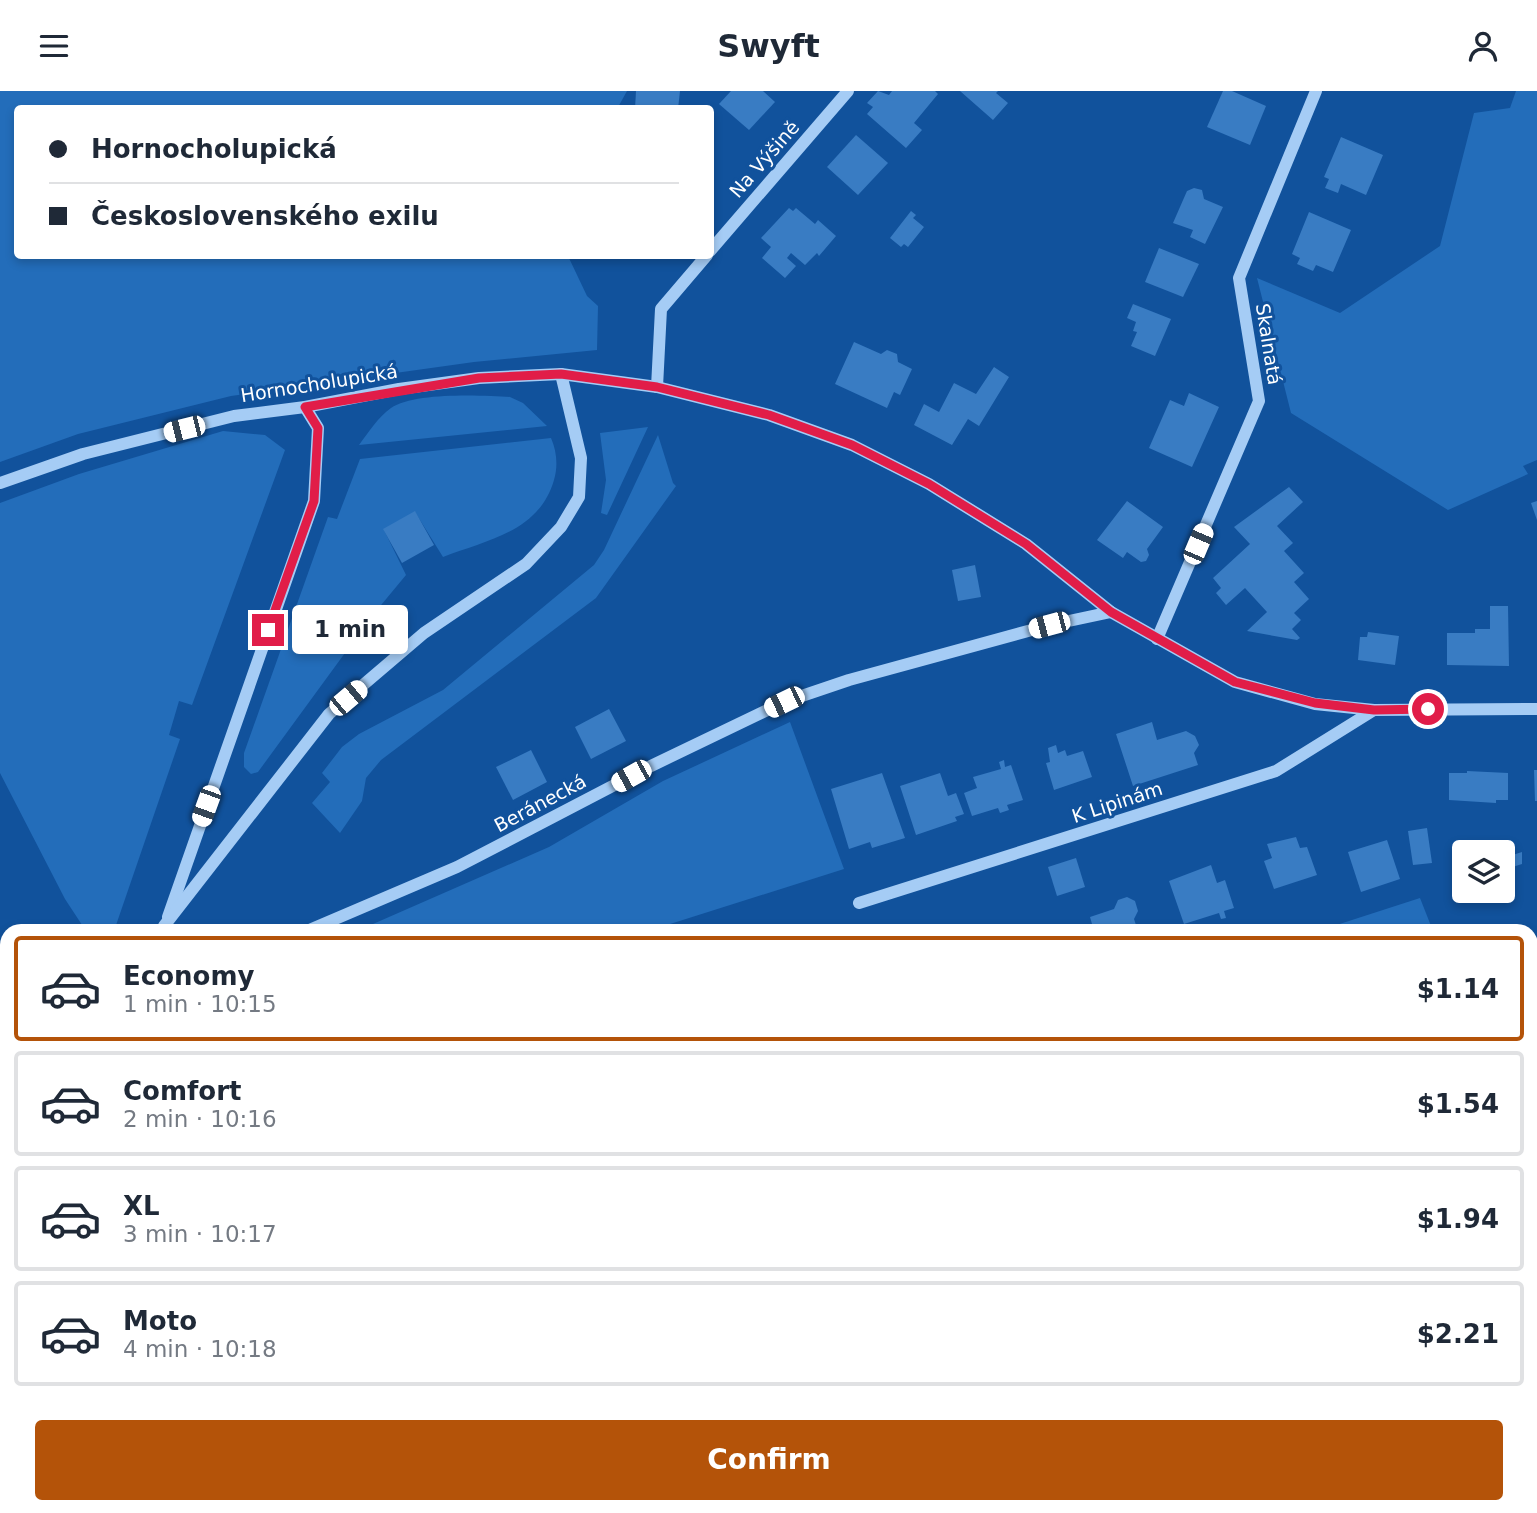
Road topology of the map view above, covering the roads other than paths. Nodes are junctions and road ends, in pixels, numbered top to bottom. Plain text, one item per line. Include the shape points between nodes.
1 (848, 91) edge
2 (1316, 91) edge
3 (714, 246) edge
4 (704, 259) edge
5 (561, 374) junction
6 (657, 387) junction
7 (305, 407) junction
8 (0, 483) edge
9 (1111, 612) junction
10 (1157, 639) junction
11 (1537, 709) edge
12 (1374, 710) junction
13 (859, 903) dead end
14 (165, 924) edge
15 (167, 924) edge
16 (323, 924) edge

1 - 3 street, Na Výšině
2 - 10 street, Skalnatá via 1239,278 1259,401
4 - 6 street via 661,309
5 - 6 street, Hornocholupická
5 - 7 street, Hornocholupická via 479,378
5 - 15 street via 581,458 579,497 561,527 526,563 425,633 329,714
6 - 9 street, Hornocholupická via 769,415 852,445 929,484 1026,544
7 - 8 street, Hornocholupická via 234,416 83,454
7 - 14 street via 318,428 314,501
9 - 10 street, Hornocholupická
9 - 16 street, Beránecká via 862,676 784,702 651,765 457,867
10 - 12 street, Hornocholupická via 1235,682 1315,703
11 - 12 street, Hornocholupická
12 - 13 street, K Lipinám via 1276,771

